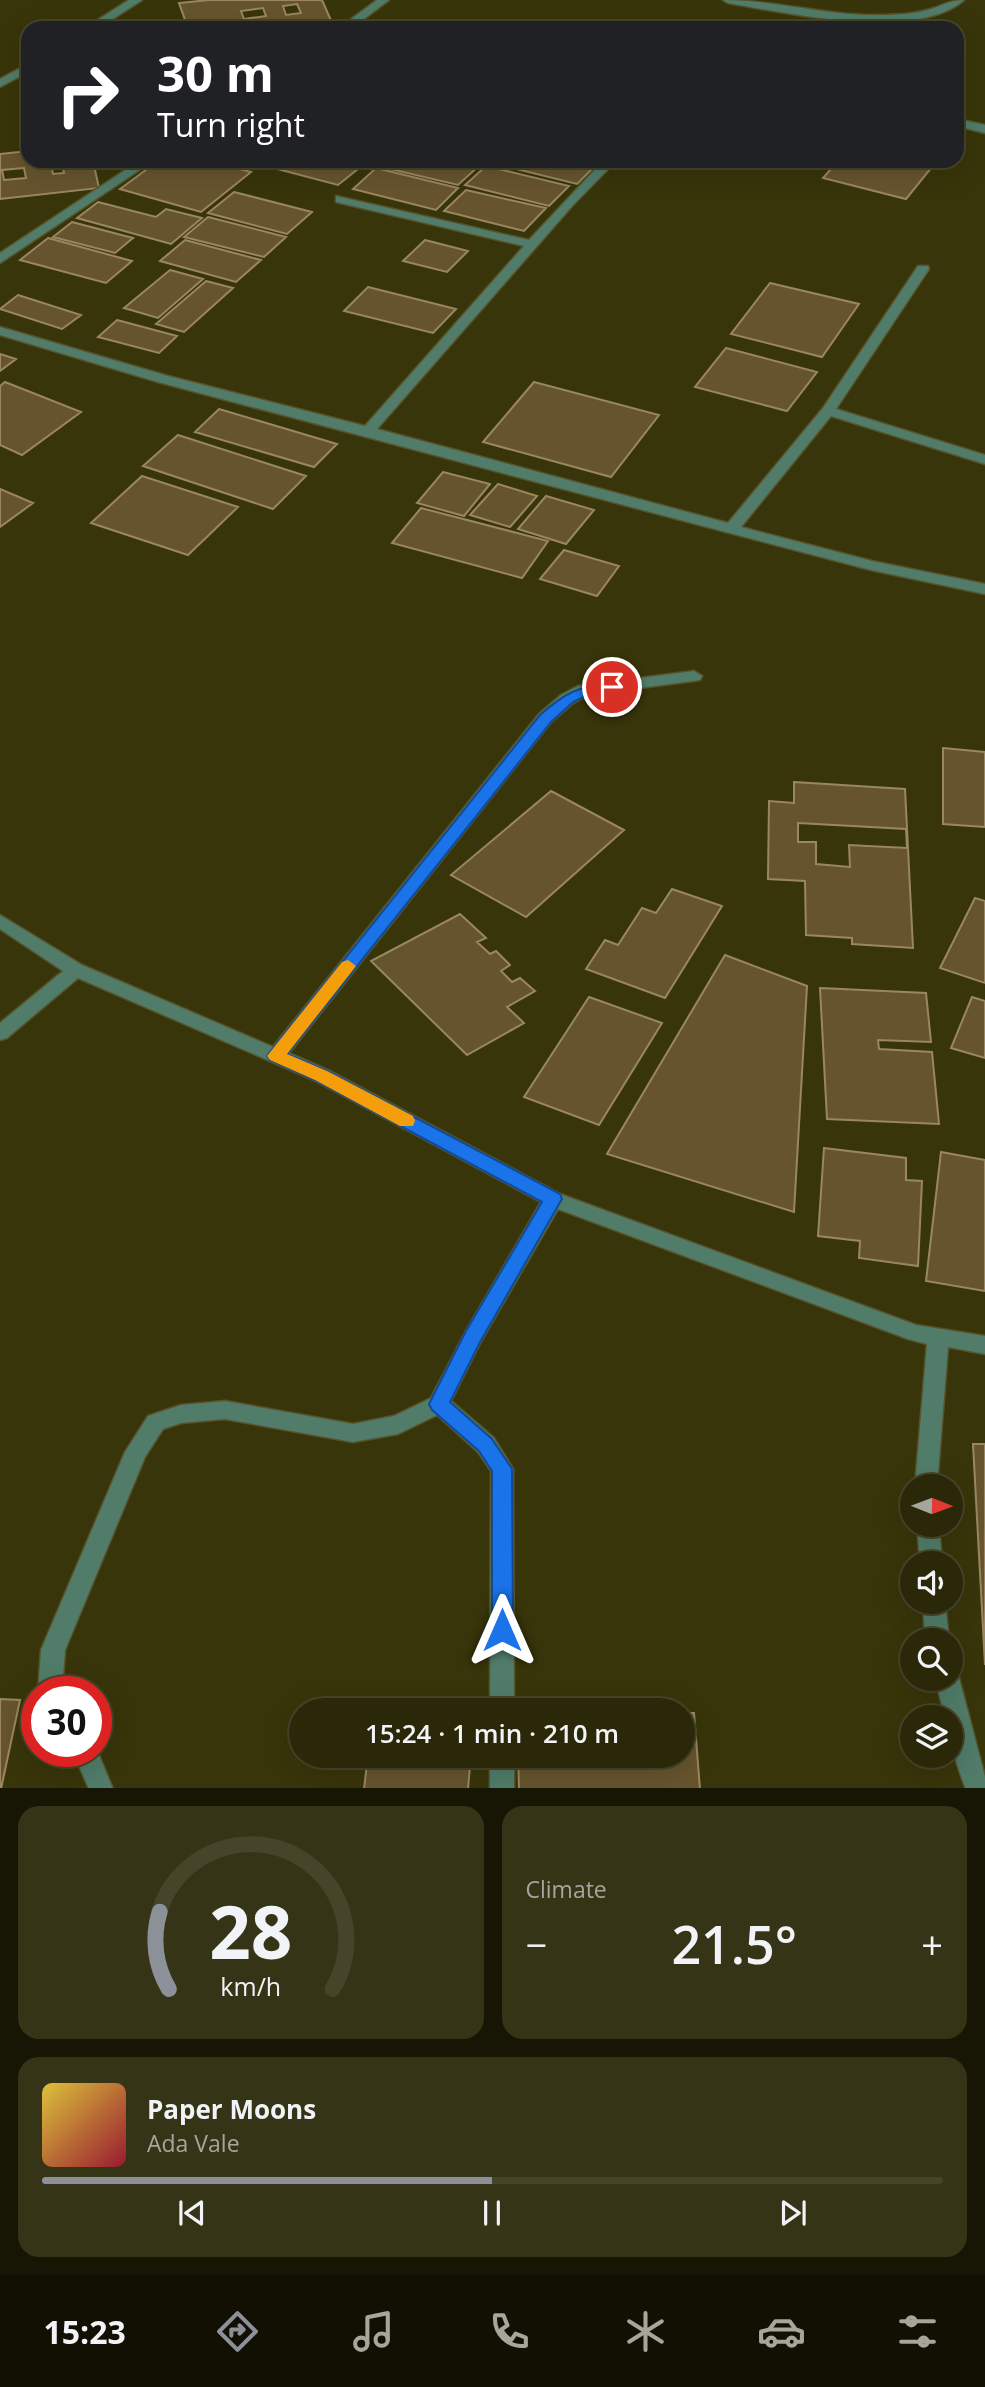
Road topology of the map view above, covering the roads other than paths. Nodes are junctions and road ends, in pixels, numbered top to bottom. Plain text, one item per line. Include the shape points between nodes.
1 (137, 0) edge
2 (384, 0) edge
3 (728, 0) edge
4 (959, 0) edge
5 (102, 21) edge
6 (355, 21) edge
7 (21, 71) edge
8 (0, 84) edge
9 (964, 124) edge
10 (985, 129) edge
11 (136, 168) edge
12 (603, 168) edge
13 (340, 199) dead end
14 (532, 244) junction
15 (0, 259) edge
16 (923, 269) dead end
17 (0, 331) edge
18 (828, 411) junction
19 (368, 431) junction
20 (985, 460) edge
21 (731, 529) junction
22 (985, 589) edge
23 (694, 677) dead end
24 (0, 921) edge
25 (76, 970) junction
26 (0, 1033) edge
27 (276, 1056) junction
28 (553, 1199) junction
29 (938, 1336) junction
30 (985, 1345) edge
31 (439, 1404) junction
32 (927, 1474) edge
33 (51, 1676) edge
34 (950, 1691) edge
35 (502, 1698) edge
36 (93, 1767) edge
37 (502, 1768) edge
38 (101, 1788) edge
39 (502, 1788) edge
40 (978, 1788) edge

1 - 5 street
2 - 6 street
3 - 4 street via 821,14 915,18 943,11
7 - 8 street
9 - 10 street
11 - 15 street
12 - 14 street
13 - 14 street
14 - 19 street
16 - 18 street
17 - 19 street via 163,379
18 - 20 street
18 - 21 street
19 - 21 street
21 - 22 street
23 - 27 street via 584,691 545,718
24 - 25 street
25 - 26 street
25 - 27 street
27 - 28 street via 321,1075
28 - 29 street via 915,1333
28 - 31 street
29 - 30 street
29 - 32 street
31 - 33 street via 398,1425 353,1433 225,1410 181,1414 156,1422 136,1452 53,1650
31 - 35 street via 485,1445 502,1469
34 - 40 street
36 - 38 street
37 - 39 street

